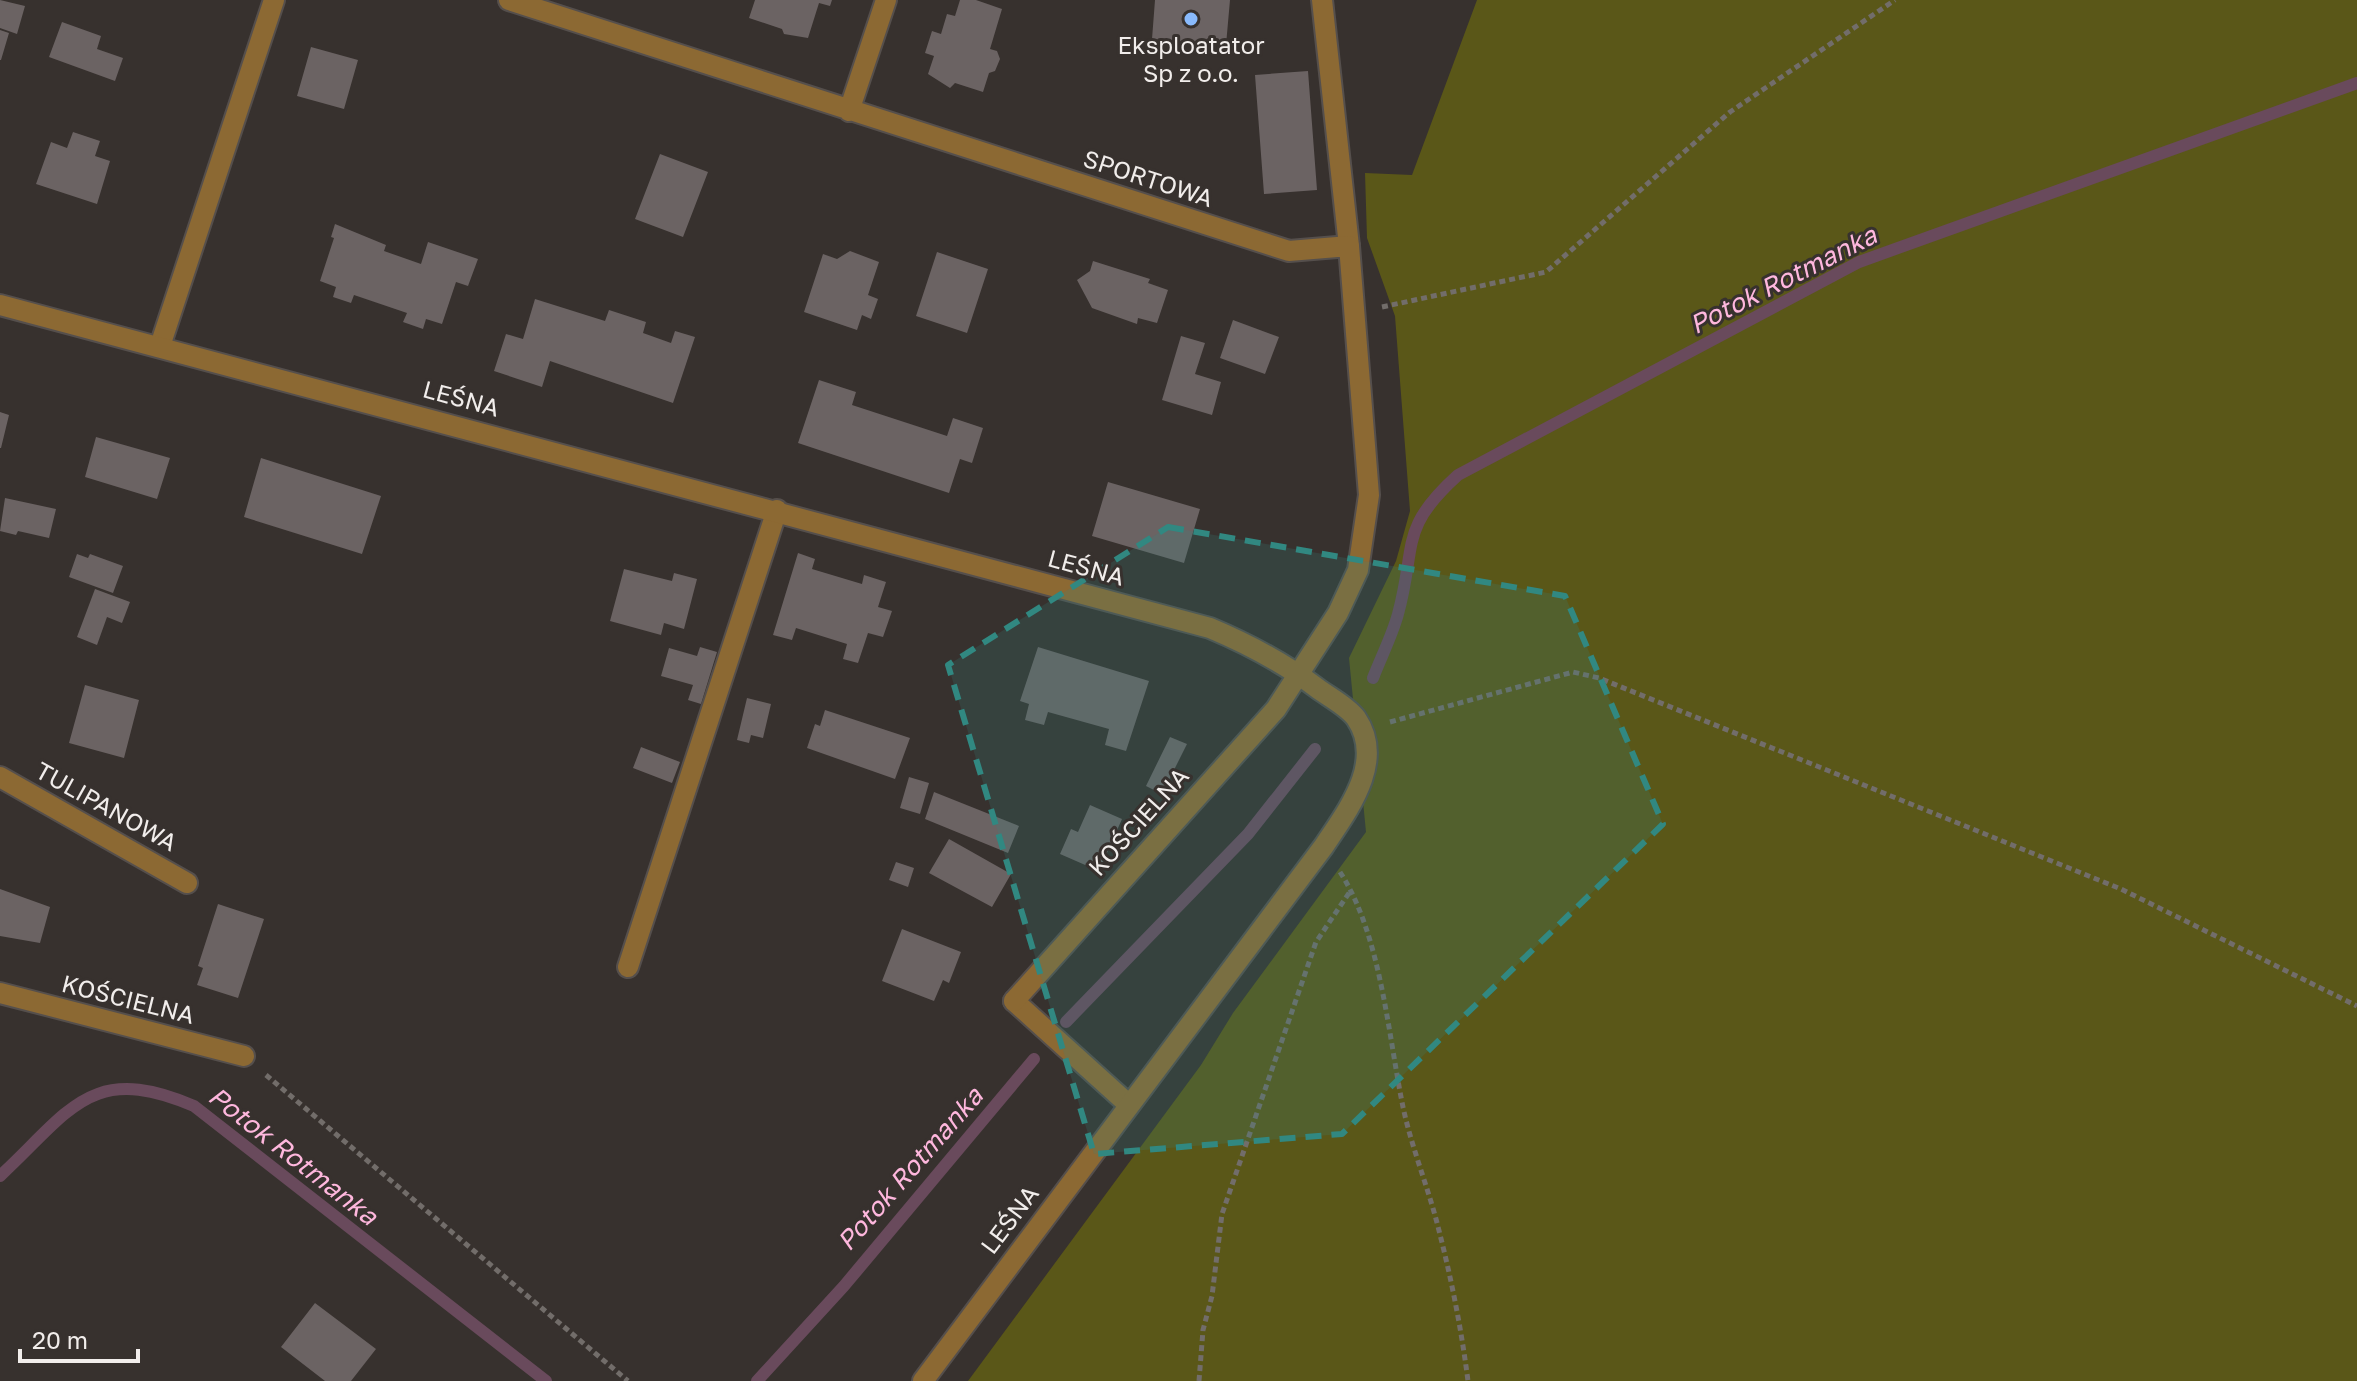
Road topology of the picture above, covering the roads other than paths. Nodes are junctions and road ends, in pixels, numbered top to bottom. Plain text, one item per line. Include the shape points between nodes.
1 (274, 0) edge
2 (509, 0) edge
3 (886, 0) edge
4 (1322, 0) edge
5 (849, 111) junction
6 (1349, 246) junction
7 (0, 305) edge
8 (160, 346) junction
9 (777, 510) junction
10 (1299, 674) junction
11 (0, 777) edge
12 (187, 883) dead end
13 (628, 967) dead end
14 (0, 993) edge
15 (244, 1056) road end
16 (1128, 1104) junction
17 (923, 1381) edge

1 - 8 street
2 - 5 street, SPORTOWA
3 - 5 street
4 - 6 street
5 - 6 street, SPORTOWA via 1289,251
6 - 10 street via 1369,495 1358,570
7 - 8 street, LEŚNA
8 - 9 street, LEŚNA
9 - 10 street, LEŚNA via 1210,628
9 - 13 street
10 - 16 street, LEŚNA via 1354,716 1367,755 1363,780 1324,846
10 - 16 street, KOŚCIELNA via 1276,709 1014,1001
11 - 12 street, TULIPANOWA
14 - 15 street, KOŚCIELNA
16 - 17 street, LEŚNA

